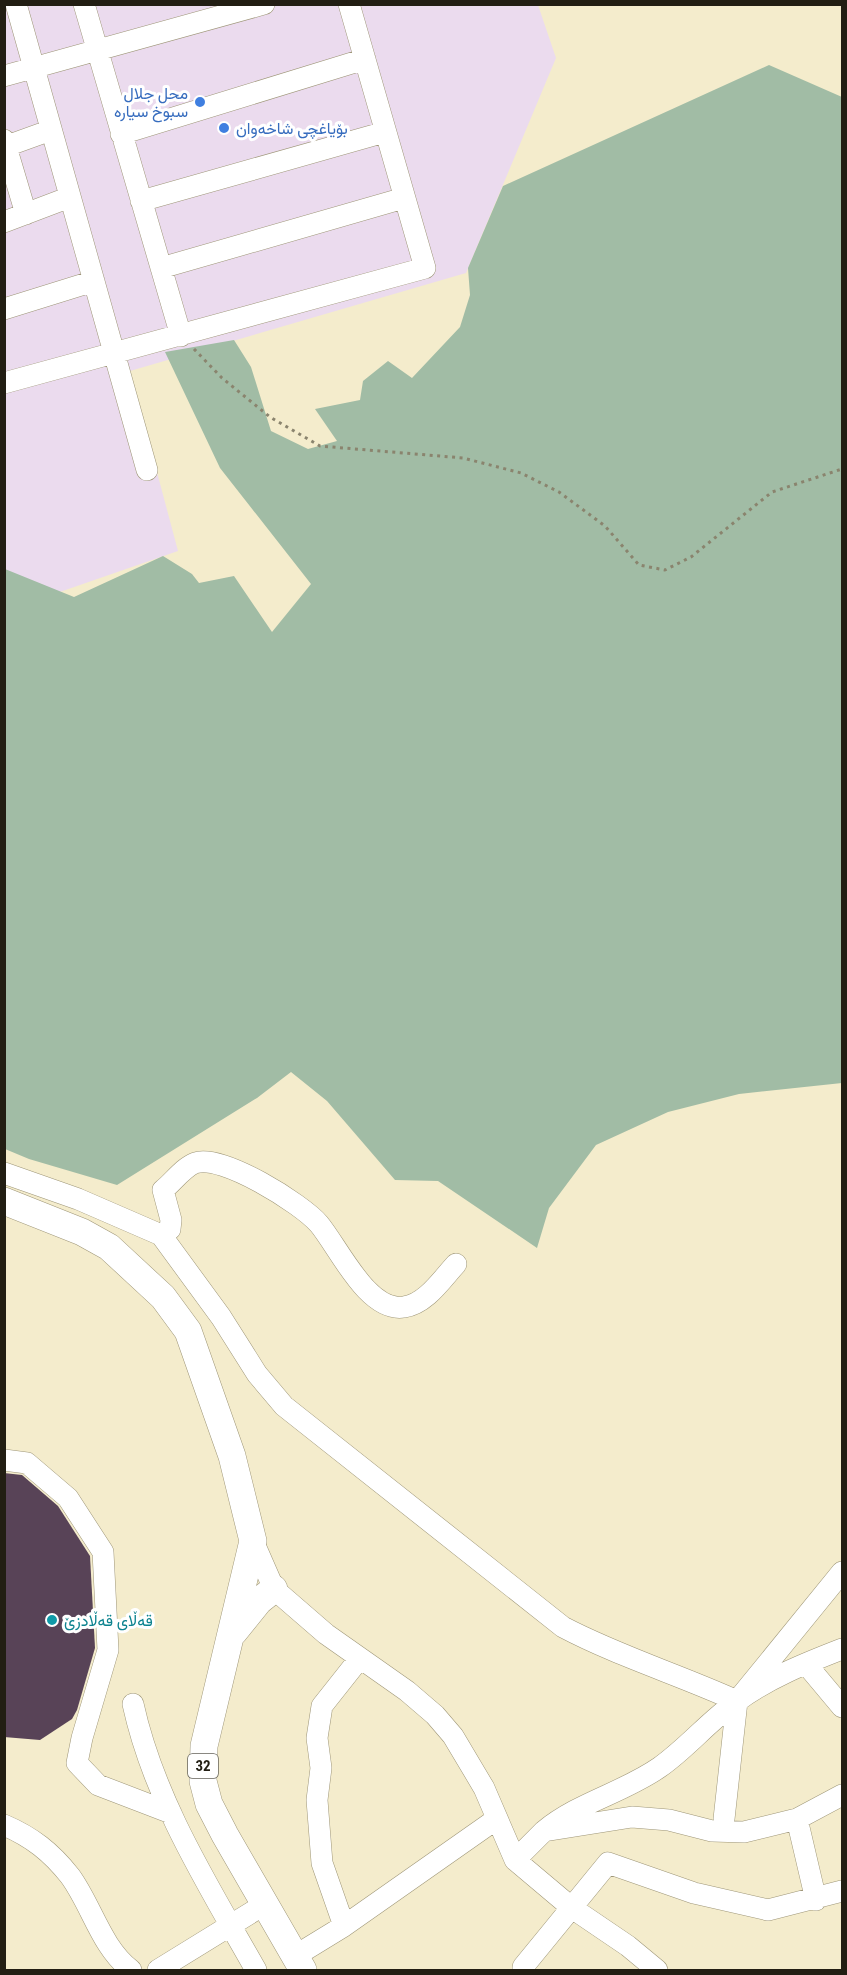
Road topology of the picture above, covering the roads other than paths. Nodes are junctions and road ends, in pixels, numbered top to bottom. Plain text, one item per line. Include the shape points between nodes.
1 (16, 4) edge
2 (84, 4) edge
3 (264, 4) edge
4 (349, 4) edge
5 (97, 50) junction
6 (365, 59) junction
7 (34, 67) junction
8 (4, 76) edge
9 (51, 130) junction
10 (386, 132) junction
11 (121, 134) junction
12 (5, 144) edge
13 (70, 197) junction
14 (405, 198) junction
15 (141, 201) junction
16 (26, 214) junction
17 (4, 222) edge
18 (161, 268) junction
19 (94, 281) junction
20 (4, 309) edge
21 (181, 336) junction
22 (114, 354) junction
23 (4, 383) edge
24 (147, 470) dead end
25 (4, 1173) edge
26 (4, 1201) edge
27 (161, 1235) junction
28 (456, 1263) dead end
29 (4, 1460) edge
30 (253, 1541) junction
31 (843, 1572) edge
32 (274, 1589) junction
33 (230, 1638) junction
34 (843, 1649) edge
35 (360, 1658) junction
36 (806, 1664) junction
37 (737, 1701) junction
38 (133, 1704) dead end
39 (843, 1707) edge
40 (843, 1795) edge
41 (171, 1813) junction
42 (724, 1819) dead end
43 (797, 1819) junction
44 (495, 1820) junction
45 (4, 1825) edge
46 (544, 1831) junction
47 (515, 1860) junction
48 (843, 1891) edge
49 (816, 1900) junction
50 (265, 1904) junction
51 (572, 1908) junction
52 (231, 1925) junction
53 (344, 1926) junction
54 (299, 1963) edge
55 (130, 1971) edge
56 (158, 1971) edge
57 (256, 1971) edge
58 (523, 1971) edge
59 (657, 1971) edge

1 - 7 street
2 - 5 street
3 - 5 street
4 - 6 street
5 - 7 street
5 - 11 street
6 - 10 street
6 - 11 street
7 - 8 street
7 - 9 street
9 - 12 street
9 - 13 street
10 - 14 street
10 - 15 street
11 - 15 street
12 - 16 street
13 - 16 street
13 - 19 street
14 - 18 street
14 - 21 street via 424,268
15 - 18 street
16 - 17 street
18 - 21 street
19 - 20 street
19 - 22 street
21 - 22 street
22 - 23 street
22 - 24 street
25 - 27 street
26 - 30 main road, 32 via 109,1247 163,1298 188,1331 231,1456
27 - 28 street via 170,1229 168,1186 194,1163 216,1163 259,1181 318,1222 362,1285 387,1306 404,1307 422,1300
27 - 37 street via 257,1374 284,1406 563,1627
29 - 41 street via 27,1463 68,1497 103,1552 108,1650 78,1763 98,1785
30 - 32 street
30 - 33 main road, 32
31 - 37 street
32 - 33 main road via 259,1600
32 - 35 street via 326,1635
33 - 50 main road, 32 via 204,1746 203,1781 209,1804
34 - 36 street
35 - 44 street via 407,1691 447,1729 484,1788
35 - 53 street via 322,1706 317,1738 322,1863
36 - 37 street
36 - 39 street
37 - 42 street
37 - 46 street via 659,1767 636,1782 562,1816
38 - 41 street via 151,1771
40 - 43 street
41 - 52 street
43 - 46 street via 744,1832 712,1831 669,1820 632,1817
43 - 49 street
44 - 47 street
44 - 53 street
45 - 55 street via 32,1837 70,1877 98,1927
46 - 47 street
47 - 51 street
48 - 49 street
49 - 51 street via 768,1910 694,1893 608,1863
50 - 52 street
50 - 54 main road, 32
51 - 58 street
51 - 59 street
52 - 56 street
52 - 57 street
53 - 54 street

